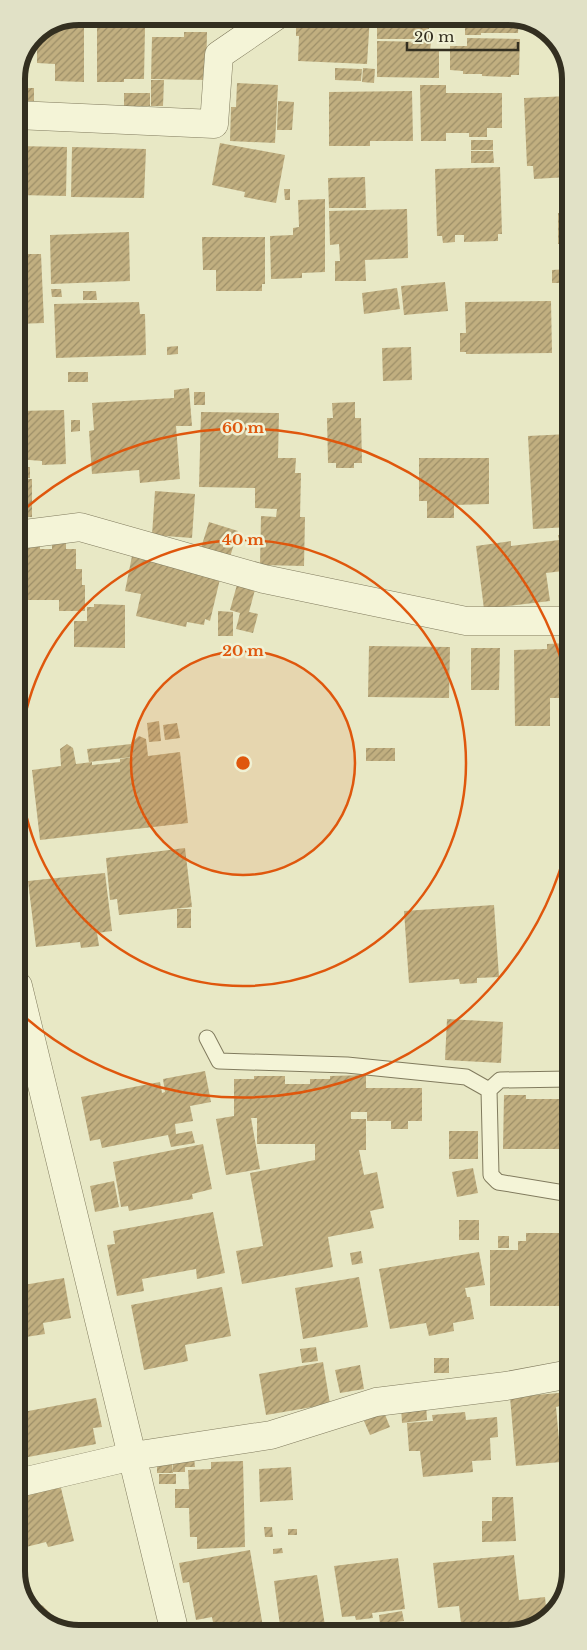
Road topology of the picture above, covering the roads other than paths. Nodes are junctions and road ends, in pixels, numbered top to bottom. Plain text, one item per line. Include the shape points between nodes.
1 (263, 25) edge
2 (25, 115) edge
3 (25, 534) edge
4 (562, 621) edge
5 (25, 1015) edge
6 (207, 1038) dead end
7 (562, 1079) edge
8 (489, 1090) junction
9 (562, 1193) edge
10 (562, 1376) edge
11 (133, 1456) junction
12 (25, 1481) edge
13 (173, 1625) edge

1 - 2 street via 219,56 214,124
3 - 4 street via 80,527 264,578 466,621
5 - 11 street
6 - 8 lane via 219,1061 347,1065 466,1077
7 - 8 lane via 500,1080
8 - 9 lane via 491,1175 498,1182
10 - 11 street via 376,1402 271,1435
11 - 12 street
11 - 13 street

